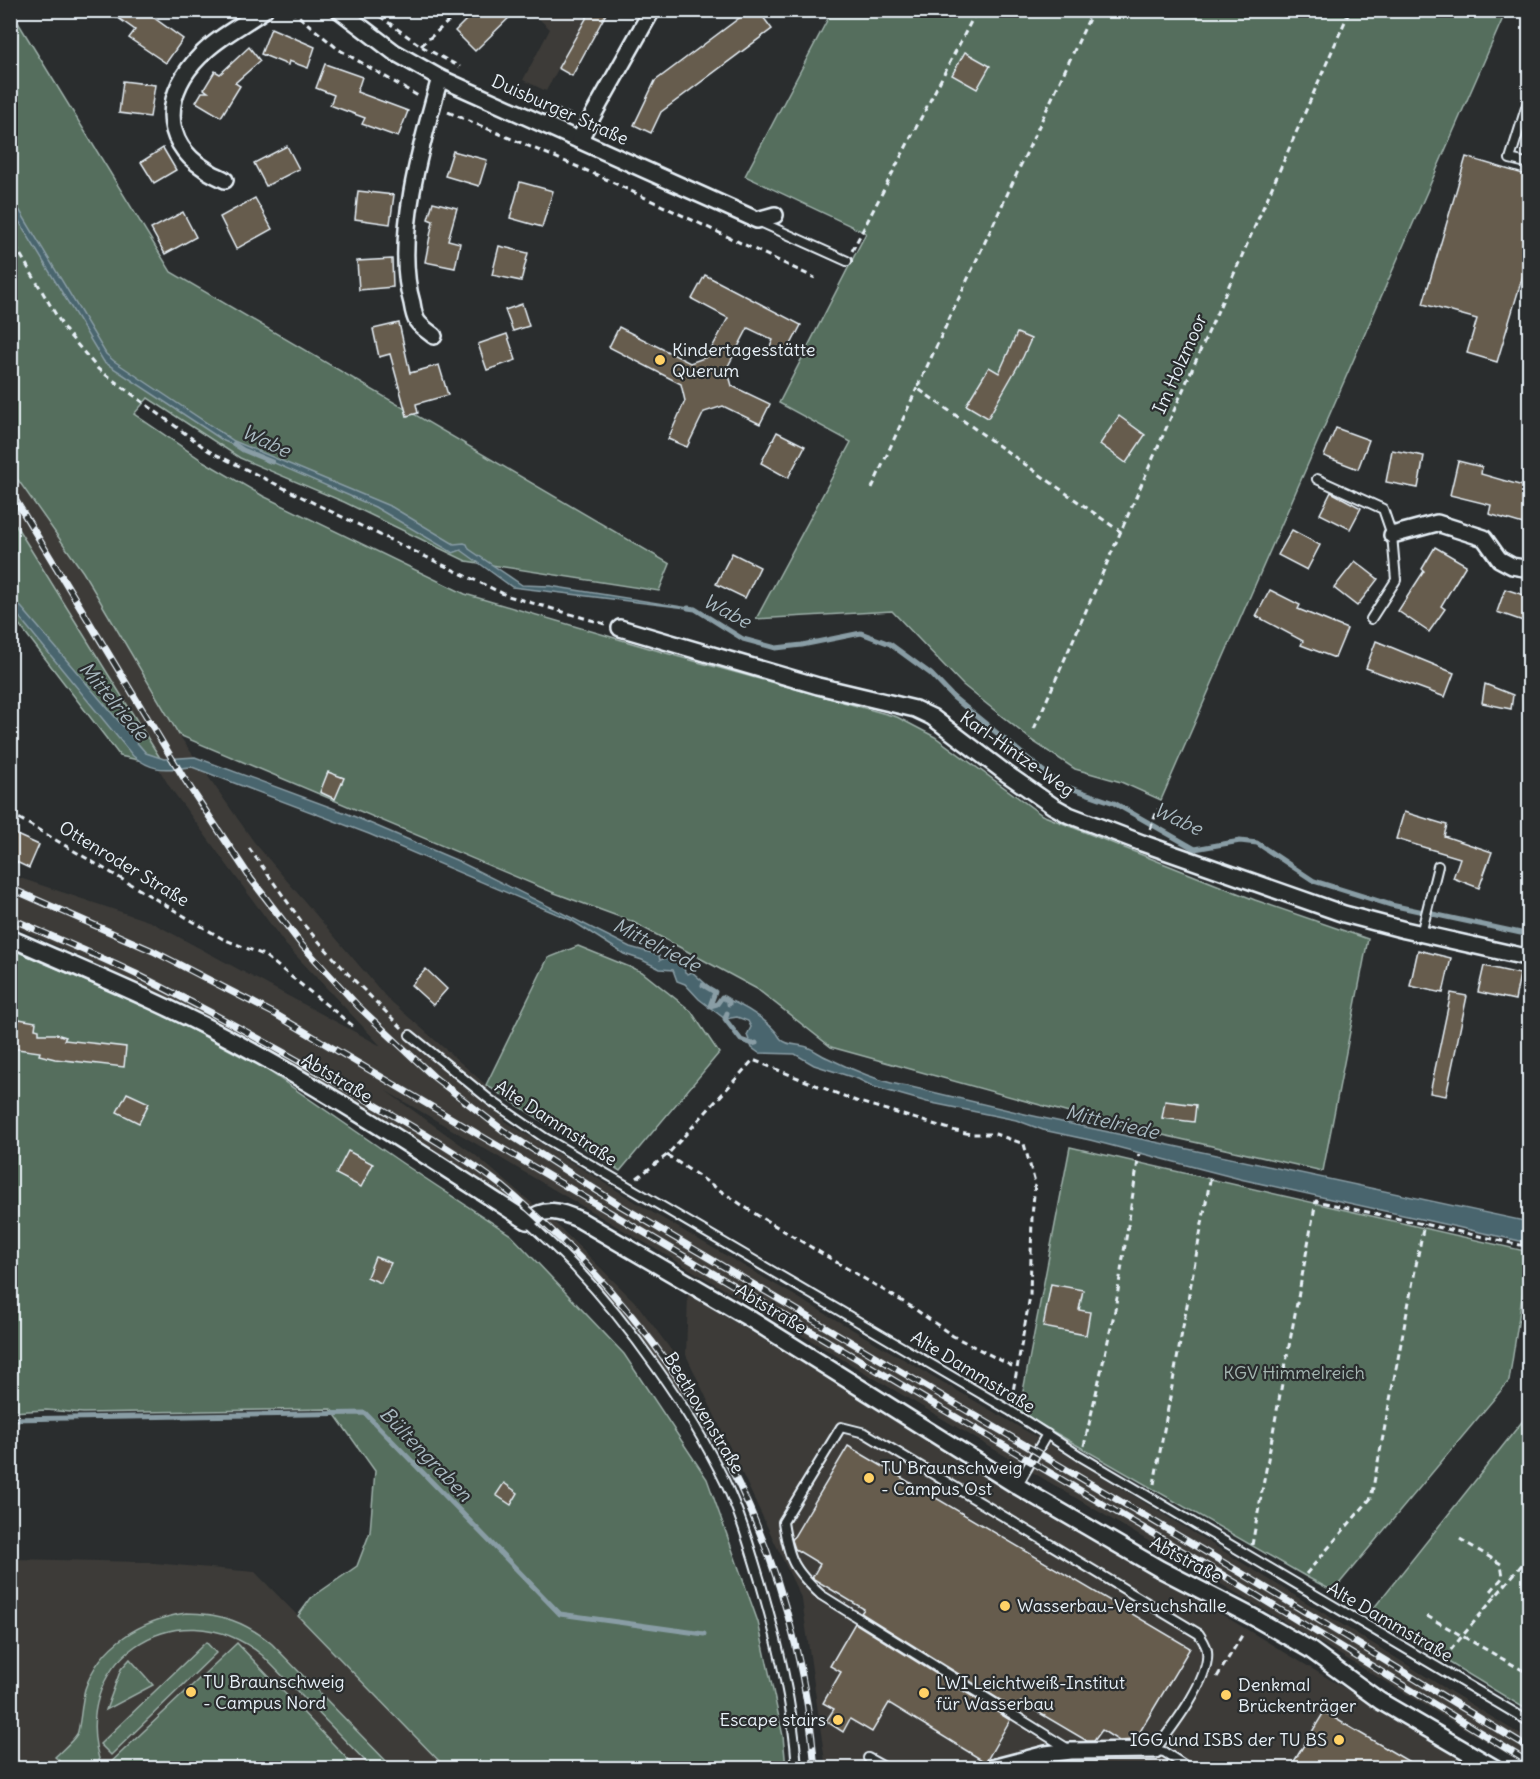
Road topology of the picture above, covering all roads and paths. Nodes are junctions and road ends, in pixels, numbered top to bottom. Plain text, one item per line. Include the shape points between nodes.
1 (264, 10) edge
2 (291, 10) edge
3 (339, 10) edge
4 (371, 10) edge
5 (461, 10) edge
6 (652, 10) edge
7 (815, 10) edge
8 (977, 10) edge
9 (1093, 10) edge
10 (1350, 10) edge
11 (813, 16) dead end
12 (421, 46) junction
13 (465, 69) dead end
14 (440, 78) junction
15 (516, 92) dead end
16 (1530, 95) edge
17 (432, 105) junction
18 (589, 122) junction
19 (579, 140) junction
20 (1530, 164) edge
21 (225, 180) dead end
22 (775, 215) dead end
23 (757, 220) junction
24 (10, 237) edge
25 (847, 261) joint
26 (815, 278) dead end
27 (434, 336) dead end
28 (918, 388) junction
29 (1317, 479) dead end
30 (872, 488) dead end
31 (1121, 532) junction
32 (1392, 535) junction
33 (1530, 569) edge
34 (1371, 619) dead end
35 (620, 628) joint
36 (1034, 729) dead end
37 (1158, 809) dead end
38 (10, 813) edge
39 (1149, 830) dead end
40 (249, 848) dead end
41 (1438, 866) dead end
42 (1423, 927) junction
43 (10, 938) edge
44 (1530, 958) edge
45 (353, 1026) dead end
46 (410, 1035) joint
47 (1139, 1154) dead end
48 (667, 1155) junction
49 (1211, 1175) dead end
50 (628, 1186) junction
51 (527, 1221) junction
52 (1424, 1224) junction
53 (1530, 1247) edge
54 (1016, 1369) junction
55 (1009, 1410) junction
56 (1047, 1434) junction
57 (1080, 1456) junction
58 (1017, 1486) junction
59 (1151, 1497) junction
60 (1460, 1539) dead end
61 (1530, 1555) edge
62 (1250, 1557) junction
63 (1298, 1585) junction
64 (1496, 1595) junction
65 (1426, 1616) dead end
66 (1462, 1637) junction
67 (1437, 1667) junction
68 (1524, 1671) dead end
69 (1530, 1722) edge
70 (1155, 1750) junction
71 (1071, 1751) junction
72 (868, 1758) dead end
73 (796, 1768) edge
74 (886, 1768) edge
75 (992, 1768) edge
76 (1188, 1768) edge
77 (1495, 1768) edge

1 - 21 street via 200,55 186,72 172,108 176,139 188,156
2 - 17 path via 338,49
3 - 14 street, Duisburger Straße via 394,52
4 - 12 path
5 - 12 path
6 - 18 street
7 - 11 path
8 - 25 path
9 - 28 path
10 - 31 path, Im Holzmoor
12 - 13 path
14 - 17 street
14 - 19 street, Duisburger Straße
15 - 18 path
16 - 20 lane via 1510,159
17 - 26 path via 597,174
17 - 27 street via 413,184 405,263 417,321
18 - 19 street
19 - 23 street, Duisburger Straße
22 - 23 street
23 - 25 lane
24 - 35 path via 65,330 98,369 209,451 508,596
28 - 30 path
28 - 31 path
29 - 32 lane via 1383,509
31 - 36 path, Im Holzmoor
32 - 33 street via 1437,522 1484,538 1499,559
32 - 34 lane via 1396,580
35 - 42 street, Karl-Hintze-Weg via 806,683 915,710 932,717 1069,815 1344,914
37 - 39 path
38 - 45 path, Ottenroder Straße via 223,939 264,955
40 - 46 path via 304,925
41 - 42 lane
42 - 44 street, Karl-Hintze-Weg
43 - 51 street, Abtstraße via 139,994 236,1042
46 - 50 lane, Alte Dammstraße via 545,1138
47 - 57 path via 1115,1310
48 - 50 path
48 - 54 path via 953,1336
48 - 54 path via 753,1060 879,1108 956,1131 995,1134 1024,1144 1035,1183 1029,1296
49 - 59 path
50 - 55 lane, Alte Dammstraße
51 - 58 street, Abtstraße via 539,1213 554,1211 580,1220 752,1320
51 - 73 lane, Beethovenstraße via 574,1266 655,1366 726,1484 751,1552 782,1664
52 - 53 path
52 - 62 path via 1316,1201
52 - 63 path via 1371,1498
54 - 55 path
55 - 56 lane, Alte Dammstraße
56 - 57 lane, Alte Dammstraße
56 - 58 lane
57 - 59 lane, Alte Dammstraße
58 - 77 street, Abtstraße via 1309,1649 1380,1701
59 - 62 lane, Alte Dammstraße
60 - 64 path via 1501,1564 1503,1577 1491,1591
61 - 64 path
62 - 63 lane, Alte Dammstraße
63 - 67 lane, Alte Dammstraße
64 - 66 path
65 - 66 path
66 - 67 path
66 - 68 path
67 - 69 lane, Alte Dammstraße
70 - 71 street
70 - 71 lane via 1204,1675 1208,1651 1199,1634 865,1433 841,1427 783,1522 788,1552 801,1576 821,1595
70 - 76 lane
71 - 75 street
72 - 74 lane

